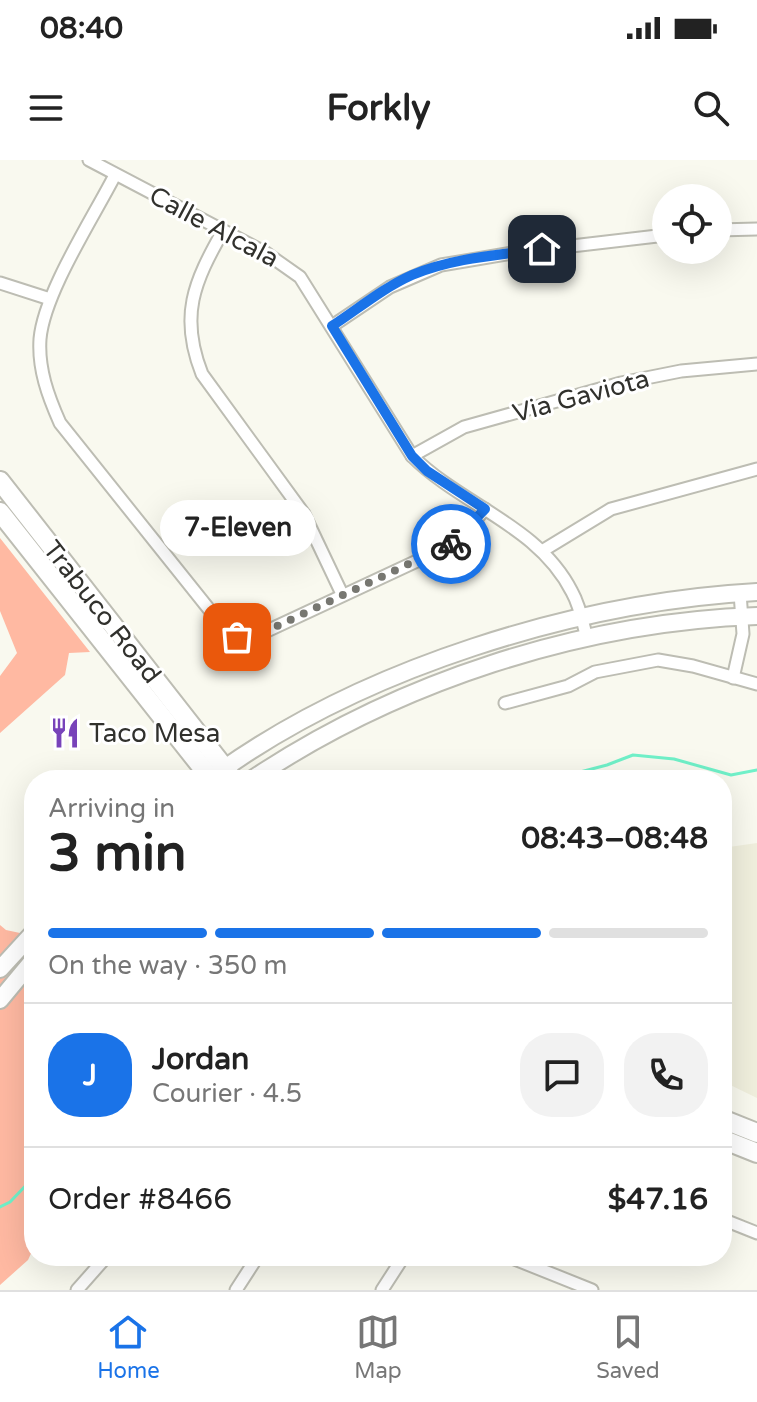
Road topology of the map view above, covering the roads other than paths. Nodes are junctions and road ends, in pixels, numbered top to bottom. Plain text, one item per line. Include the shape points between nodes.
1 (89, 160) edge
2 (115, 175) junction
3 (757, 229) edge
4 (732, 230) edge
5 (223, 231) junction
6 (652, 237) edge
7 (0, 283) edge
8 (50, 299) junction
9 (332, 326) junction
10 (757, 364) edge
11 (412, 456) junction
12 (757, 469) edge
13 (0, 481) edge
14 (485, 509) junction
15 (0, 512) edge
16 (542, 551) junction
17 (748, 593) edge
18 (342, 594) junction
19 (749, 616) edge
20 (581, 617) junction
21 (587, 639) junction
22 (733, 678) junction
23 (757, 684) edge
24 (505, 703) dead end
25 (212, 770) edge
26 (213, 770) edge
27 (229, 770) edge
28 (268, 770) edge
29 (24, 943) edge
30 (0, 969) edge
31 (24, 971) edge
32 (0, 1000) edge
33 (732, 1123) edge
34 (757, 1133) edge
35 (732, 1143) edge
36 (757, 1153) edge
37 (732, 1223) edge
38 (757, 1233) edge
39 (98, 1266) edge
40 (252, 1266) edge
41 (398, 1266) edge
42 (532, 1266) edge
43 (77, 1290) edge
44 (236, 1290) edge
45 (382, 1290) edge
46 (592, 1290) edge

1 - 2 street, Calle Alcala
2 - 5 street, Calle Alcala
2 - 8 street
3 - 4 street
5 - 9 street, Calle Alcala via 300,277
5 - 18 street via 194,289 189,313 194,355 202,374 304,514
6 - 9 street via 441,265 390,287
7 - 8 street
8 - 18 street via 40,338 41,367 60,423 220,623 237,637 254,637
9 - 11 street, Calle Alcala
10 - 11 street, Via Gaviota via 621,383 464,427
11 - 14 street, Calle Alcala
12 - 16 street via 611,509
13 - 26 main road, Trabuco Road
14 - 16 street, Calle Alcala
14 - 18 street via 447,547
15 - 25 main road, Trabuco Road
16 - 20 street, Calle Alcala via 564,577
17 - 19 street
17 - 20 main road
19 - 21 main road
19 - 22 street
20 - 21 street, Calle Alcala
20 - 27 main road via 497,640 394,678 303,722
21 - 28 main road via 489,666 393,703
22 - 23 street
22 - 24 street via 658,660 595,672 568,686
29 - 30 main road
31 - 32 main road
33 - 34 main road
35 - 36 main road
37 - 38 street
39 - 43 street
40 - 44 street
41 - 45 street
42 - 46 street

